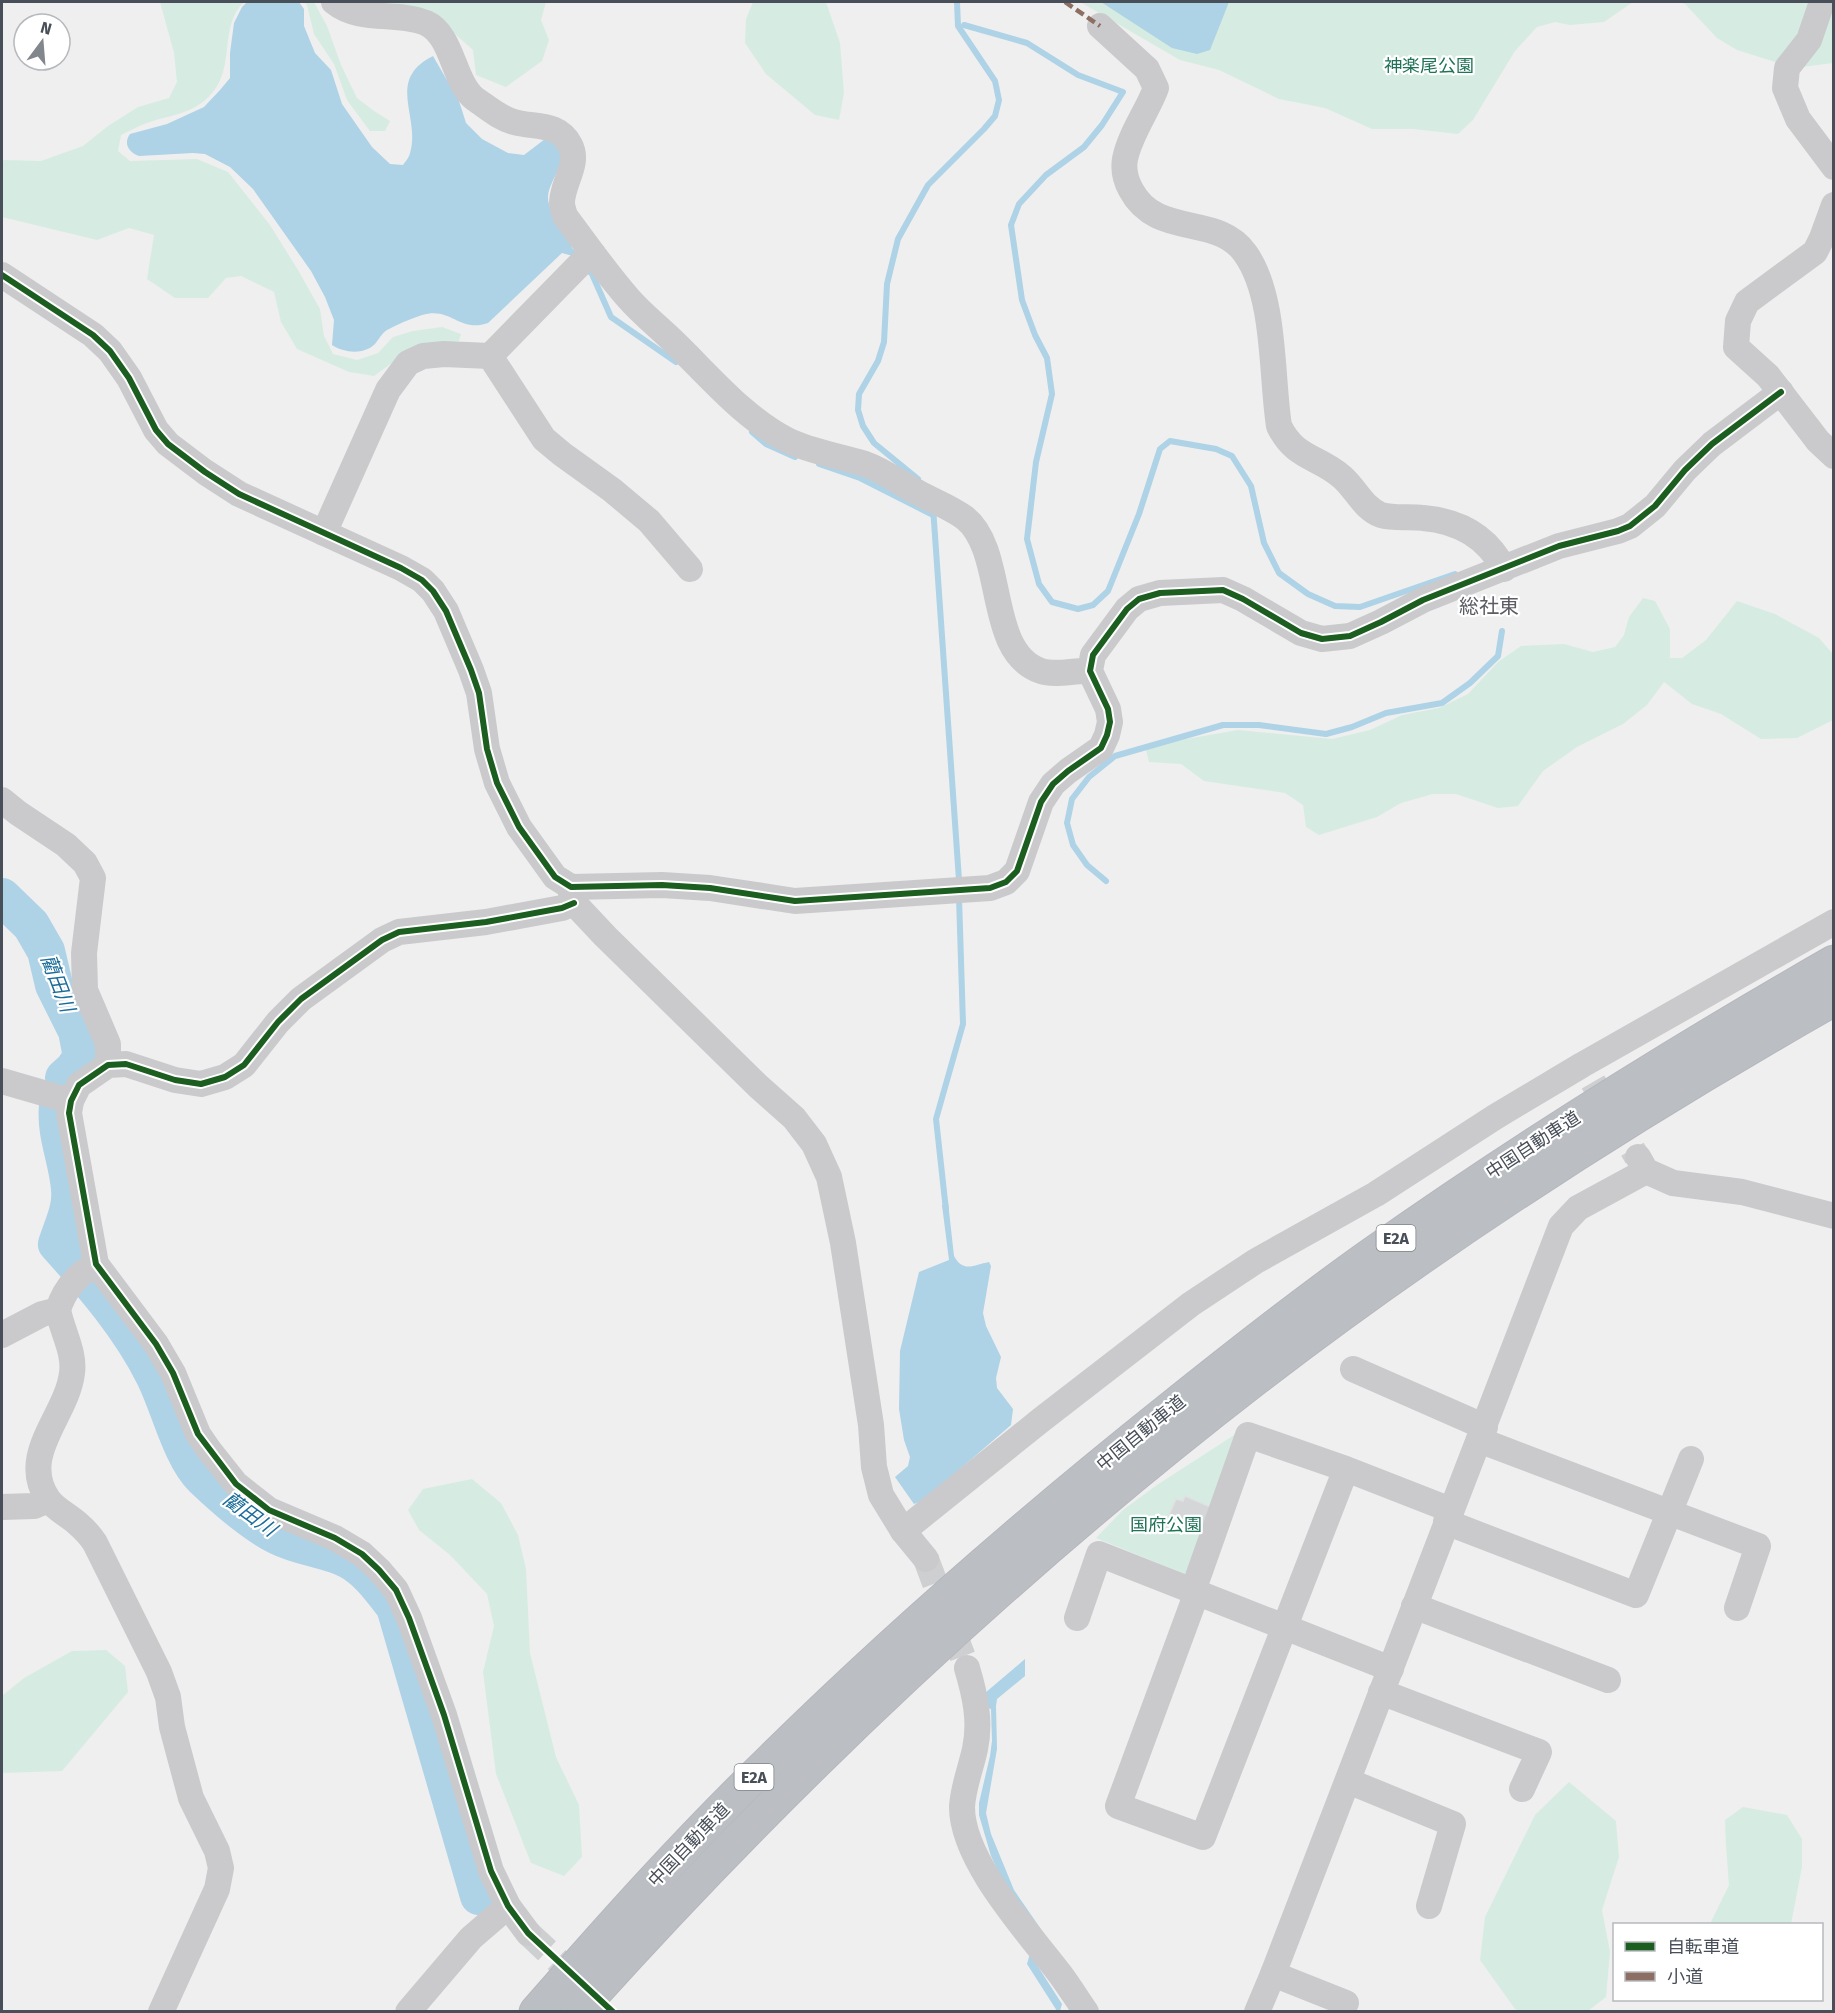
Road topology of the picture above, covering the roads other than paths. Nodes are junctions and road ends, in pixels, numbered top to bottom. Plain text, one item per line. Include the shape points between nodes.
1 (334, 2) edge
2 (1822, 2) edge
3 (1100, 26) dead end
4 (1833, 168) edge
5 (1833, 205) edge
6 (593, 254) junction
7 (2, 275) edge
8 (490, 356) junction
9 (1781, 392) junction
10 (1833, 456) edge
11 (324, 533) junction
12 (690, 569) dead end
13 (1504, 569) junction
14 (1090, 671) junction
15 (2, 800) edge
16 (573, 895) junction
17 (1833, 922) edge
18 (1833, 962) edge
19 (1833, 999) edge
20 (108, 1065) junction
21 (2, 1081) edge
22 (71, 1101) junction
23 (1833, 1216) edge
24 (87, 1270) junction
25 (58, 1310) junction
26 (2, 1335) edge
27 (1353, 1369) dead end
28 (1482, 1433) junction
29 (1691, 1458) dead end
30 (1346, 1469) junction
31 (48, 1500) junction
32 (2, 1507) edge
33 (1670, 1513) junction
34 (1449, 1516) junction
35 (903, 1531) junction
36 (926, 1559) tunnel mouth
37 (1193, 1591) junction
38 (1414, 1606) junction
39 (1737, 1608) dead end
40 (1077, 1618) dead end
41 (1285, 1627) junction
42 (967, 1668) tunnel mouth
43 (1391, 1669) junction
44 (1608, 1680) dead end
45 (1382, 1692) junction
46 (1347, 1781) junction
47 (1522, 1789) dead end
48 (508, 1906) junction
49 (1429, 1906) dead end
50 (528, 1933) tunnel mouth
51 (1273, 1974) junction
52 (1346, 2003) dead end
53 (161, 2012) edge
54 (408, 2012) edge
55 (536, 2012) edge
56 (578, 2012) edge
57 (1086, 2012) edge
58 (1257, 2012) edge

1 - 6 street via 357,14 426,23 438,31 470,94 513,122 550,127 561,133 571,146 574,159 562,203 566,216
2 - 4 street via 1809,40 1787,68 1785,88 1798,119
3 - 13 street via 1147,69 1156,88 1125,161 1126,181 1137,201 1149,213 1171,222 1231,239 1245,253 1259,279 1279,426 1286,440 1304,456 1344,478 1369,508 1395,518 1454,524 1475,534 1497,554
5 - 9 street via 1815,252 1747,302 1738,321 1736,347
6 - 8 street
6 - 14 street via 628,298 725,395 770,429 807,448 886,472 966,519 979,534 987,553 1001,617 1015,650 1026,663 1041,671
7 - 11 street via 93,335 110,351 168,444 239,494
8 - 11 street via 444,354 423,356 408,363 388,390
8 - 12 street via 544,439 649,521
9 - 10 street
9 - 13 street via 1712,444 1655,506 1630,526 1560,546
11 - 16 street via 400,568 433,591 446,611 471,670 486,749 497,783 519,827
13 - 14 street via 1423,600 1350,636 1322,639 1301,633 1223,590 1160,593 1139,599 1126,609 1093,655
14 - 16 street via 1108,709 1107,735 1101,748 1060,778 1041,802 1017,871 1006,882 990,888 795,901 672,886
15 - 20 street via 66,845 85,863 93,878 84,953 85,990 108,1044
16 - 20 street via 562,908 399,932 382,940 301,999 244,1065 225,1077 201,1084 126,1064
16 - 35 street via 630,961 794,1118 814,1144 829,1177 843,1243 874,1467 881,1495
17 - 35 street via 1587,1074 1495,1117 1376,1194 1256,1261 1191,1304
18 - 55 highway, 中国自動車道 / E2A via 1714,1031 1479,1180 1293,1313 1115,1453 887,1649 769,1761
19 - 56 highway, 中国自動車道 / E2A via 1610,1132 1485,1214 1256,1378 1012,1580 896,1684 794,1782
20 - 22 street via 80,1084
21 - 22 street
22 - 24 street via 69,1113
23 - 28 street via 1742,1192 1673,1183 1642,1164 1578,1208 1561,1226
24 - 25 street
24 - 48 street via 156,1344 173,1373 198,1434 236,1484 269,1510 362,1554 396,1590 444,1716 491,1871
25 - 26 street
25 - 31 street via 71,1352 72,1371 69,1388 38,1461 39,1480
27 - 28 street
28 - 33 street
28 - 34 street
29 - 33 street
30 - 34 street
30 - 37 street via 1248,1435
30 - 41 street
31 - 32 street via 34,1506
31 - 53 street via 95,1543 159,1671 188,1788 221,1868 217,1889
33 - 34 street via 1636,1595
33 - 39 street via 1758,1546
34 - 38 street
35 - 36 street
37 - 40 street via 1099,1554
37 - 41 street
37 - 41 street via 1193,1603 1118,1806 1203,1838
38 - 43 street
38 - 44 street
41 - 43 street
42 - 57 street via 978,1711 976,1747 962,1808 966,1830 991,1884
43 - 45 street
45 - 46 street
45 - 47 street via 1539,1752
46 - 49 street via 1453,1824
46 - 51 street
48 - 50 street
48 - 54 street via 471,1938
51 - 52 street
51 - 58 street

